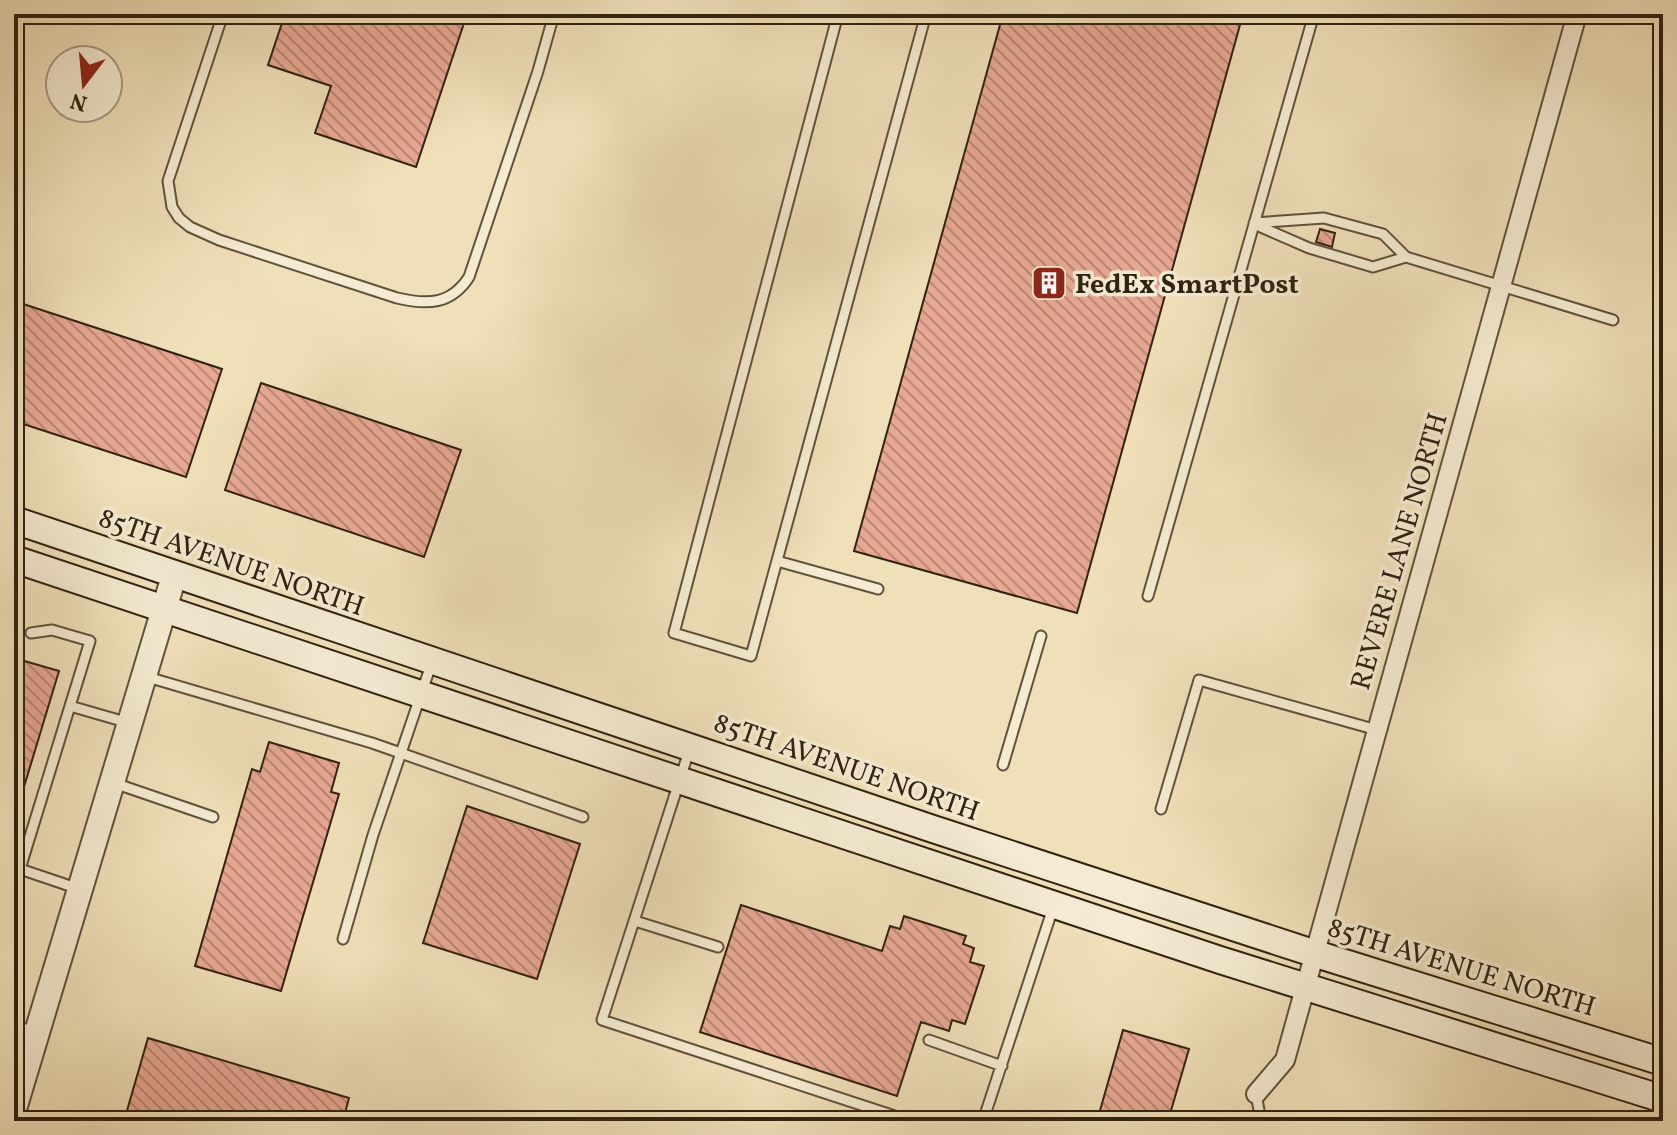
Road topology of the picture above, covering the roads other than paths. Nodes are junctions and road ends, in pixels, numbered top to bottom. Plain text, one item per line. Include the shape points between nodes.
1 (223, 14) edge
2 (554, 14) edge
3 (838, 14) edge
4 (926, 14) edge
5 (1314, 14) edge
6 (1577, 14) edge
7 (1254, 223) junction
8 (1406, 257) junction
9 (1501, 287) junction
10 (1613, 320) dead end
11 (14, 520) edge
12 (14, 559) edge
13 (777, 561) junction
14 (174, 576) junction
15 (878, 589) dead end
16 (1148, 596) dead end
17 (163, 609) junction
18 (31, 633) dead end
19 (1041, 636) dead end
20 (432, 662) junction
21 (143, 676) junction
22 (421, 695) junction
23 (70, 706) junction
24 (129, 723) junction
25 (1377, 730) junction
26 (690, 747) junction
27 (401, 753) junction
28 (1003, 765) dead end
29 (680, 780) junction
30 (111, 782) junction
31 (1161, 809) dead end
32 (213, 817) dead end
33 (583, 817) dead end
34 (17, 868) edge
35 (79, 889) junction
36 (1053, 906) junction
37 (635, 921) junction
38 (343, 939) dead end
39 (718, 947) dead end
40 (1316, 954) junction
41 (1306, 988) junction
42 (25, 1034) edge
43 (929, 1040) dead end
44 (1663, 1062) edge
45 (1002, 1066) junction
46 (1256, 1094) joint
47 (1663, 1099) edge
48 (14, 1109) edge
49 (910, 1121) edge
50 (983, 1121) edge
51 (1261, 1121) edge

1 - 2 lane via 168,181 179,218 219,240 427,303 452,296 469,277
3 - 13 lane via 674,633 751,656
4 - 13 lane
5 - 7 lane
6 - 9 street, REVERE LANE NORTH
7 - 8 lane via 1309,248 1373,267
7 - 8 lane via 1324,218 1383,234
7 - 16 lane
8 - 9 lane
9 - 10 lane
9 - 25 street, REVERE LANE NORTH
11 - 14 main road, 85TH AVENUE NORTH
12 - 17 main road
13 - 15 lane
14 - 17 street
14 - 20 main road, 85TH AVENUE NORTH
17 - 21 street
17 - 22 main road
18 - 23 lane via 52,630 90,641
19 - 28 lane
20 - 22 lane
20 - 26 main road, 85TH AVENUE NORTH
21 - 24 street
21 - 27 lane
22 - 27 lane
22 - 29 main road
23 - 24 lane
23 - 34 lane
24 - 30 street
25 - 31 lane via 1199,680
25 - 40 street, REVERE LANE NORTH
26 - 29 lane
26 - 40 main road, 85TH AVENUE NORTH
27 - 33 lane
27 - 38 lane
29 - 36 main road
29 - 37 lane
30 - 32 lane
30 - 35 street
34 - 35 lane
35 - 42 street
36 - 41 main road
36 - 45 lane
37 - 39 lane
37 - 49 lane via 602,1020
40 - 41 street, REVERE LANE NORTH
40 - 44 main road, 85TH AVENUE NORTH
41 - 46 street, REVERE LANE NORTH via 1285,1060
41 - 47 main road
42 - 48 street
43 - 45 lane
45 - 50 lane
46 - 51 lane

